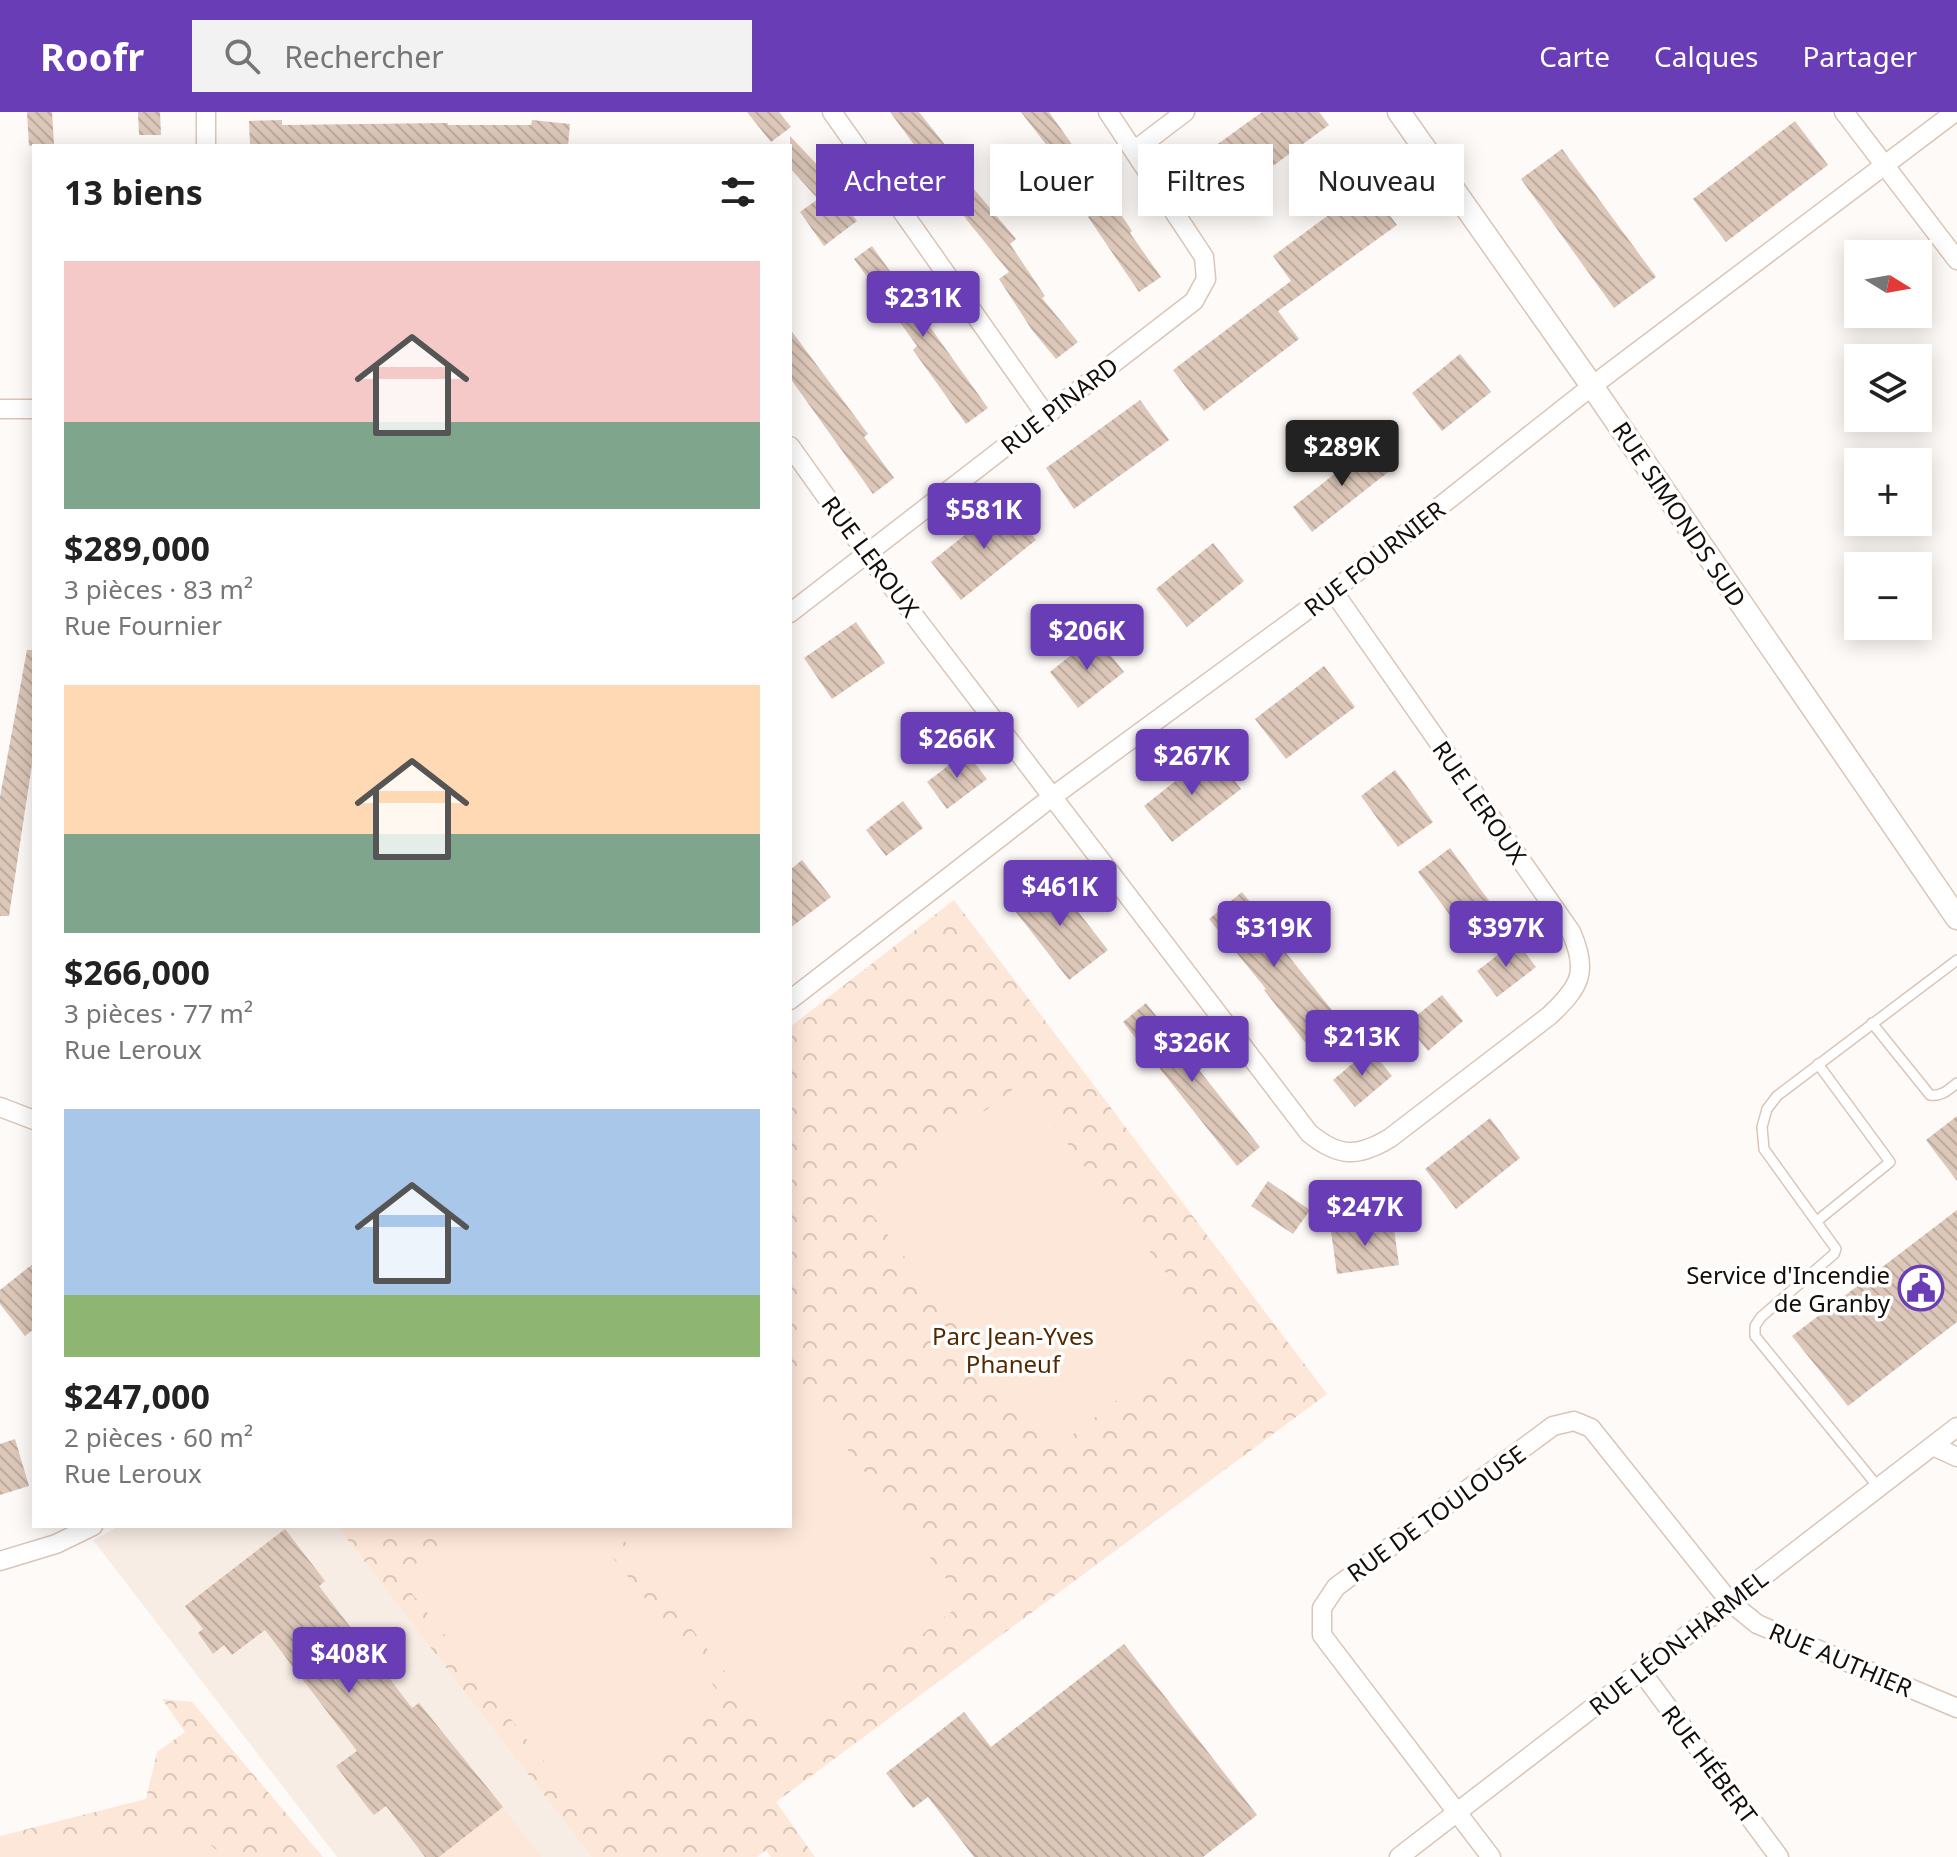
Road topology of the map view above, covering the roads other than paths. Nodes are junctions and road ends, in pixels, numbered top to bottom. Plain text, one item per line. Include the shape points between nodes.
1 (206, 112) edge
2 (832, 112) edge
3 (1108, 112) edge
4 (1185, 112) edge
5 (1399, 112) edge
6 (1844, 112) edge
7 (1955, 112) edge
8 (206, 144) edge
9 (1135, 150) junction
10 (1884, 165) junction
11 (1957, 260) edge
12 (1592, 386) junction
13 (0, 409) edge
14 (32, 409) edge
15 (1045, 414) junction
16 (792, 449) edge
17 (867, 554) junction
18 (1333, 591) junction
19 (792, 611) edge
20 (1052, 797) junction
21 (1957, 918) edge
22 (1957, 960) edge
23 (792, 998) edge
24 (1872, 1023) junction
25 (1818, 1064) junction
26 (1957, 1083) edge
27 (0, 1107) edge
28 (32, 1119) edge
29 (1817, 1221) junction
30 (1957, 1427) edge
31 (1933, 1446) junction
32 (1957, 1457) edge
33 (1879, 1488) junction
34 (89, 1528) edge
35 (0, 1561) edge
36 (1730, 1602) junction
37 (1641, 1671) junction
38 (1957, 1708) edge
39 (1458, 1812) junction
40 (1399, 1857) edge
41 (1491, 1857) edge
42 (1779, 1857) edge

1 - 8 street
2 - 15 street
3 - 9 street
4 - 9 street
5 - 12 street, RUE SIMONDS SUD
6 - 10 street
7 - 10 street, RUE FOURNIER
9 - 15 street, RUE PINARD via 1204,257 1206,279 1194,301
10 - 11 street
10 - 12 street, RUE FOURNIER
12 - 18 street, RUE FOURNIER
12 - 21 street, RUE SIMONDS SUD
13 - 14 street
15 - 17 street, RUE PINARD
16 - 17 street, RUE LEROUX
17 - 19 street, RUE PINARD
17 - 20 street, RUE LEROUX
18 - 20 street, RUE FOURNIER
18 - 20 street, RUE LEROUX via 1571,932 1580,953 1580,976 1572,994 1390,1138 1369,1151 1344,1152 1309,1133
20 - 23 street, RUE FOURNIER
22 - 24 lane
24 - 25 lane
24 - 26 lane via 1930,1095 1945,1093
25 - 29 lane via 1777,1096 1762,1127 1764,1149
25 - 29 lane via 1890,1162
27 - 28 street
29 - 33 lane via 1834,1244 1834,1254 1761,1317 1755,1336
30 - 31 street, RUE LÉON-HARMEL
31 - 32 street
31 - 33 street, RUE LÉON-HARMEL
33 - 36 street, RUE LÉON-HARMEL
34 - 35 street
36 - 37 street, RUE LÉON-HARMEL
36 - 38 street, RUE AUTHIER via 1757,1624
36 - 39 street, RUE DE TOULOUSE via 1591,1428 1574,1421 1553,1426 1336,1587 1322,1608 1322,1635
37 - 39 street, RUE LÉON-HARMEL
37 - 42 street, RUE HÉBERT
39 - 40 street, RUE LÉON-HARMEL
39 - 41 street, RUE DE TOULOUSE

